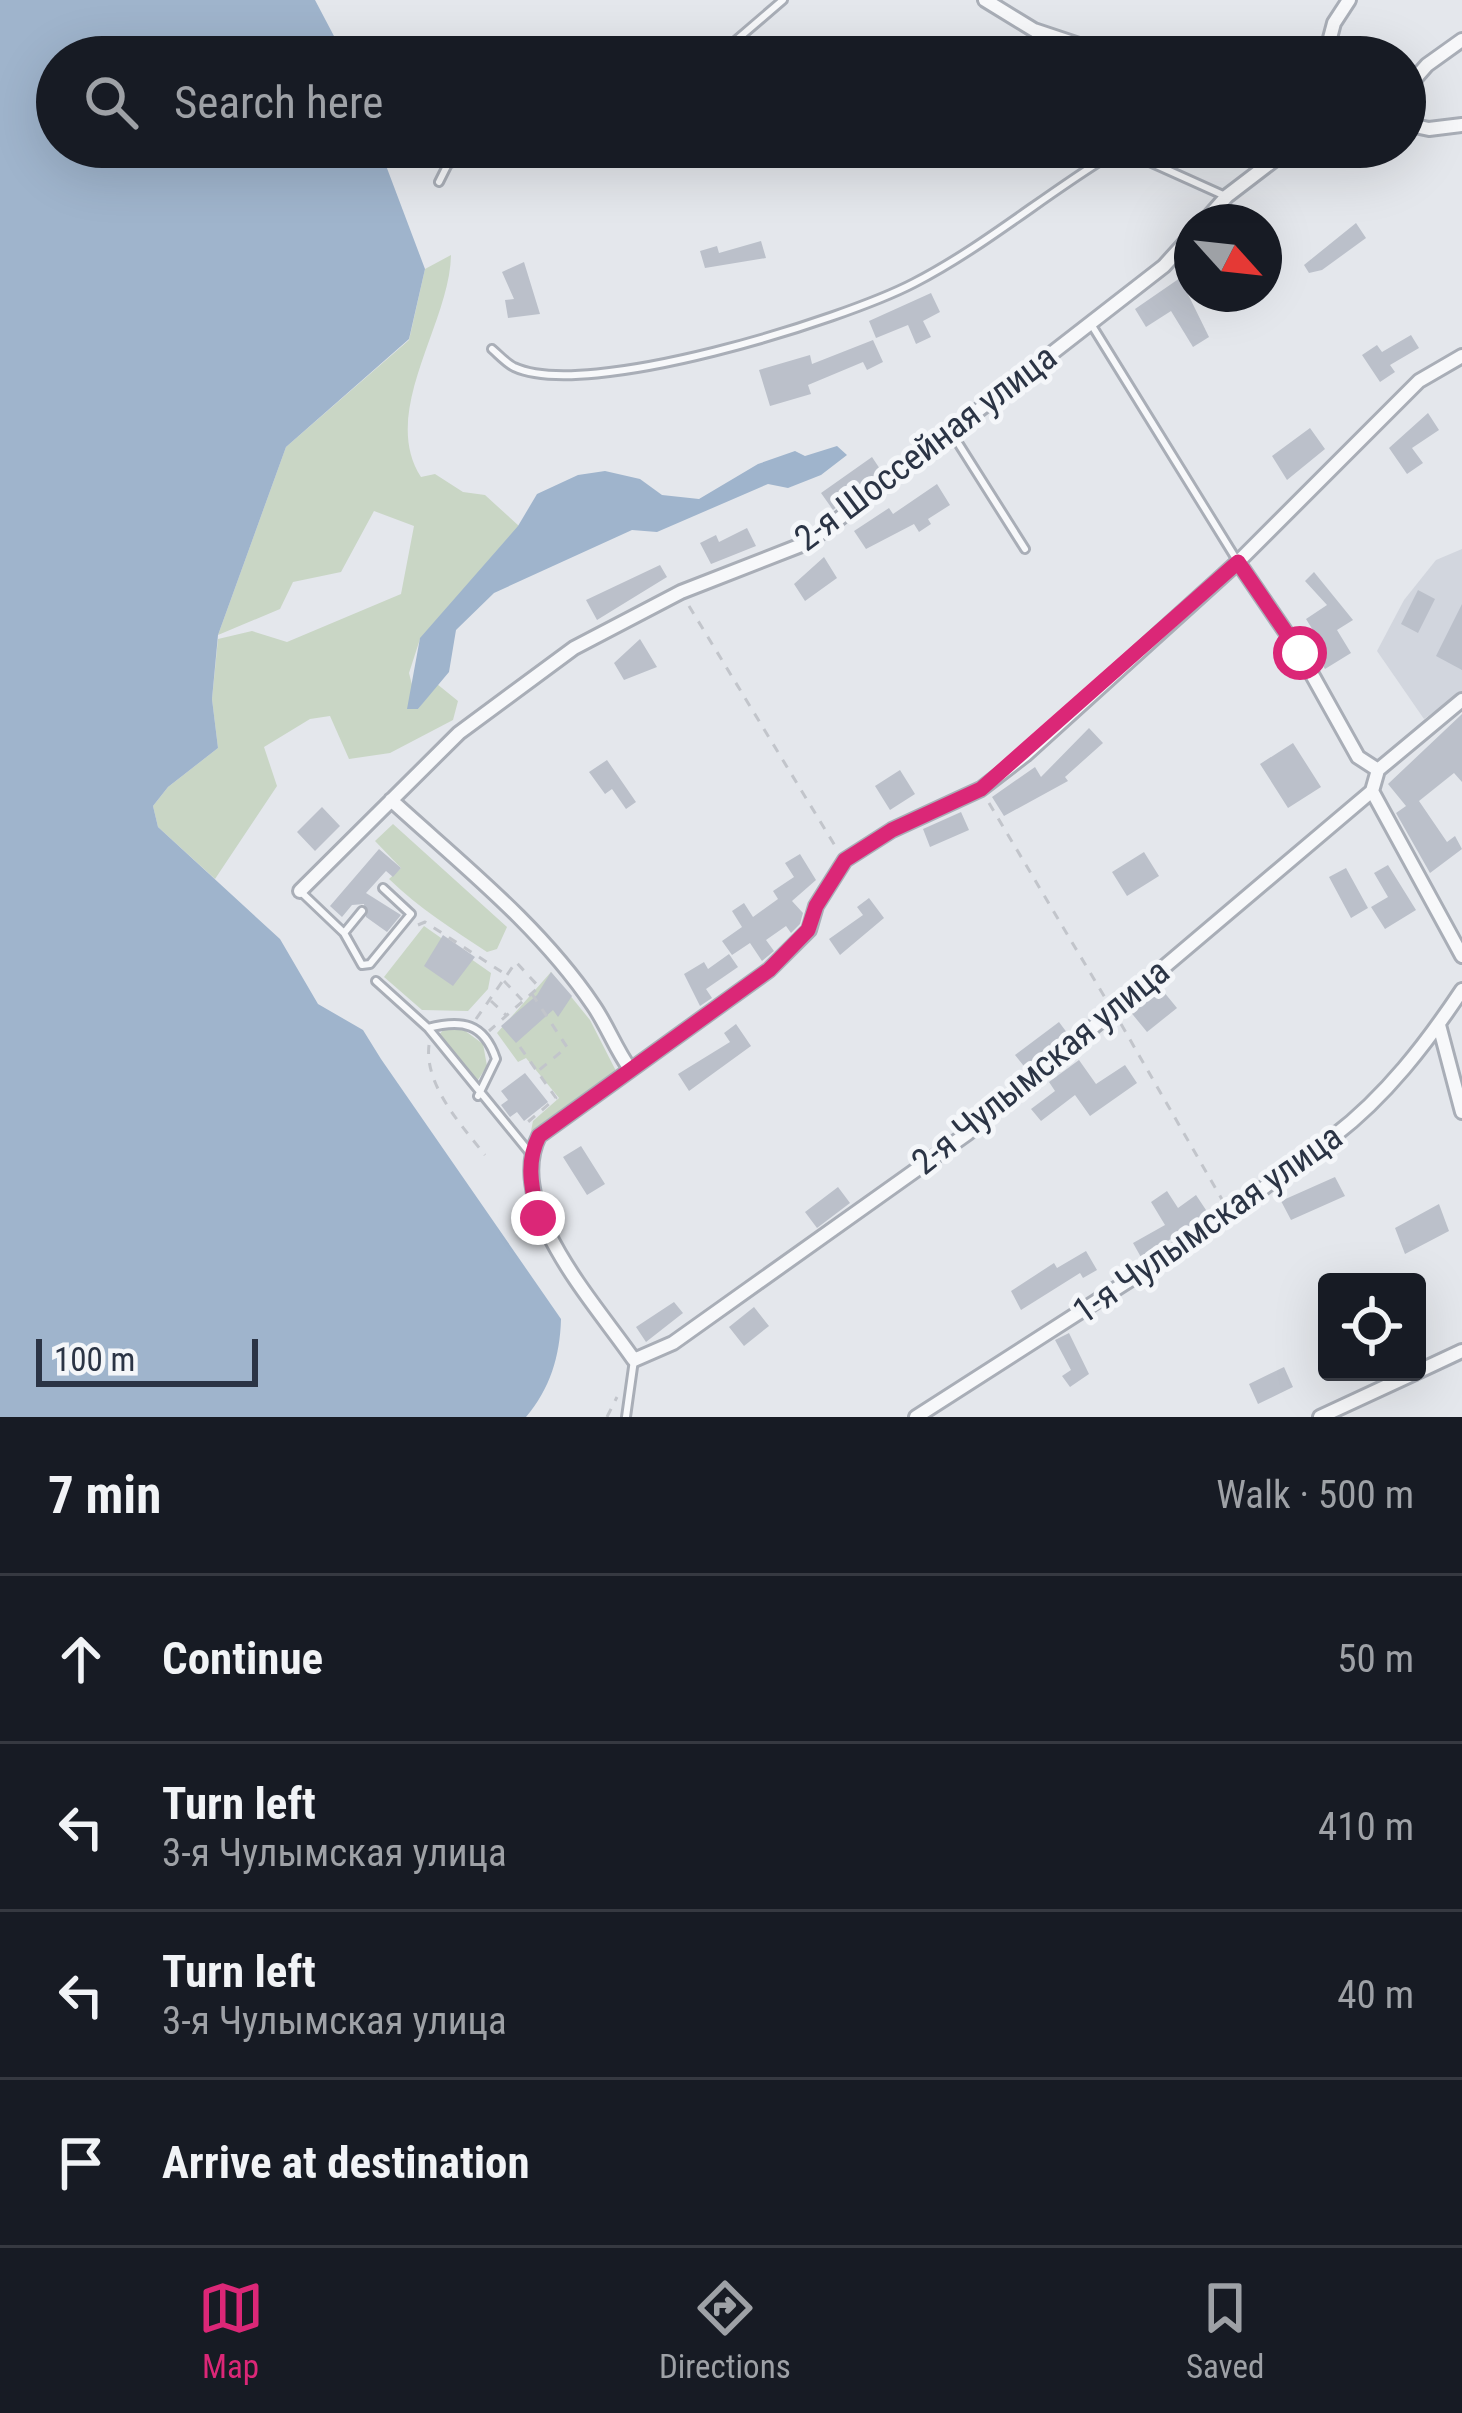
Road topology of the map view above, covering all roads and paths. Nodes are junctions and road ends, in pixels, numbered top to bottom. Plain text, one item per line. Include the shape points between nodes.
1 (783, 0) edge
2 (985, 0) edge
3 (1349, 0) edge
4 (1034, 30) junction
5 (741, 36) edge
6 (1037, 36) edge
7 (1052, 36) edge
8 (1330, 36) edge
9 (1462, 40) edge
10 (1426, 65) edge
11 (1462, 125) edge
12 (1426, 128) edge
13 (446, 168) edge
14 (1090, 168) edge
15 (1163, 168) edge
16 (1263, 168) edge
17 (439, 182) dead end
18 (1226, 196) junction
19 (1219, 204) edge
20 (1174, 255) edge
21 (1089, 321) junction
22 (493, 349) dead end
23 (1462, 356) edge
24 (953, 435) junction
25 (1025, 549) dead end
26 (1238, 562) junction
27 (681, 592) junction
28 (1462, 700) edge
29 (1378, 770) junction
30 (1372, 791) junction
31 (391, 800) junction
32 (845, 860) junction
33 (382, 888) dead end
34 (300, 891) joint
35 (362, 911) dead end
36 (416, 925) dead end
37 (344, 933) junction
38 (1462, 956) edge
39 (505, 978) junction
40 (376, 981) dead end
41 (1462, 990) edge
42 (532, 994) junction
43 (490, 1000) junction
44 (523, 1001) junction
45 (507, 1016) junction
46 (472, 1025) junction
47 (1439, 1025) junction
48 (428, 1028) junction
49 (485, 1034) junction
50 (430, 1038) junction
51 (520, 1047) dead end
52 (630, 1069) junction
53 (536, 1073) junction
54 (478, 1096) junction
55 (1462, 1112) edge
56 (511, 1136) junction
57 (530, 1153) junction
58 (485, 1154) dead end
59 (1462, 1351) edge
60 (634, 1360) junction
61 (1426, 1368) edge
62 (1398, 1381) edge
63 (626, 1417) edge
64 (916, 1417) edge
65 (1320, 1417) edge

1 - 5 lane
2 - 4 street
3 - 8 street
4 - 6 lane
4 - 7 street
9 - 10 street
11 - 12 street
13 - 17 lane
14 - 22 lane via 913,284 790,332 680,358 546,374 513,367
15 - 18 lane
16 - 18 street
18 - 19 street
20 - 21 street, 2-я Шоссейная улица
21 - 24 street, 2-я Шоссейная улица
21 - 26 lane
23 - 26 street via 1419,381
24 - 25 lane
24 - 27 street, 2-я Шоссейная улица via 809,542
26 - 29 street via 1358,757
26 - 32 street via 981,789
27 - 31 street, 2-я Шоссейная улица via 574,648 459,733
27 - 32 path
28 - 29 street
29 - 30 street
30 - 38 street
30 - 60 street, 2-я Чулымская улица via 968,1133 673,1343
31 - 34 street, 2-я Шоссейная улица
31 - 52 street via 534,934 595,1006
32 - 52 street via 799,944
33 - 37 lane via 411,914 370,964 362,965
34 - 37 lane
35 - 37 lane
36 - 39 path via 447,932
39 - 42 path via 516,962 539,987
39 - 43 path
39 - 44 path
40 - 48 lane
41 - 47 street, 1-я Чулымская улица
42 - 44 path
42 - 53 path via 567,1047
43 - 45 path
43 - 46 path
44 - 45 path
45 - 49 path
46 - 48 lane
46 - 49 lane
47 - 55 street
47 - 64 street, 1-я Чулымская улица via 1386,1090 1231,1215
48 - 50 lane
49 - 54 lane via 496,1059
50 - 54 lane
50 - 58 path via 428,1056 448,1106
51 - 53 path
52 - 57 street via 539,1136
53 - 56 path via 556,1098
54 - 56 lane
56 - 57 lane
57 - 60 street via 538,1218
59 - 61 street
60 - 63 lane
62 - 65 street

